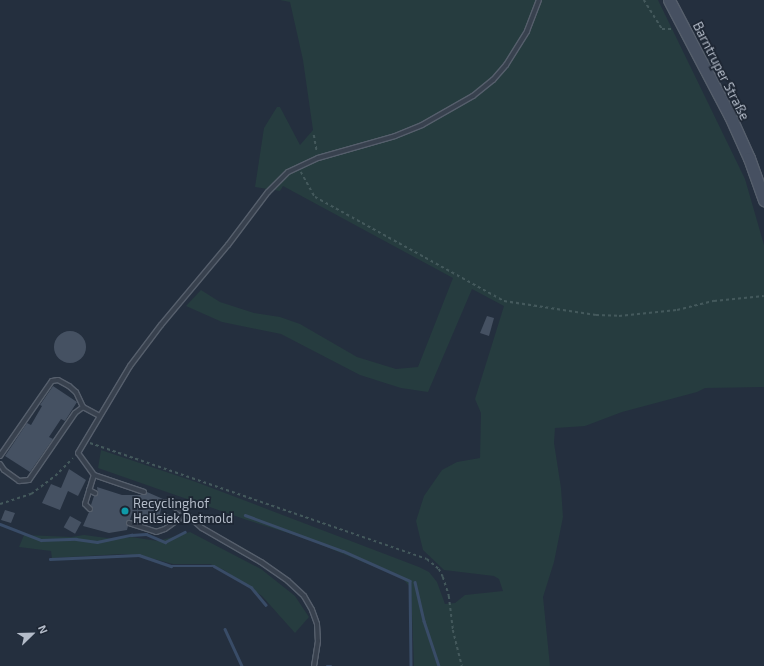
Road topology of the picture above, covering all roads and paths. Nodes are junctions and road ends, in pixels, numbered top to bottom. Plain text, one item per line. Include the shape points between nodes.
1 (539, 0) edge
2 (644, 0) edge
3 (669, 0) edge
4 (684, 29) junction
5 (314, 134) dead end
6 (318, 158) junction
7 (299, 166) junction
8 (764, 200) edge
9 (764, 296) edge
10 (83, 407) junction
11 (100, 416) junction
12 (85, 441) junction
13 (78, 453) junction
14 (0, 456) edge
15 (0, 464) edge
16 (94, 475) junction
17 (89, 490) junction
18 (144, 492) dead end
19 (95, 493) dead end
20 (165, 502) dead end
21 (0, 504) edge
22 (90, 509) dead end
23 (184, 512) junction
24 (158, 517) dead end
25 (179, 519) junction
26 (129, 523) dead end
27 (314, 666) edge
28 (462, 666) edge

1 - 6 lane via 527,31 506,65 493,80 473,96 395,136
2 - 4 path via 662,29
3 - 4 main road, Barntruper Straße
4 - 8 main road, Barntruper Straße via 740,137
5 - 6 path
6 - 7 lane
7 - 9 path via 315,197 504,301 619,316
7 - 11 lane via 288,172 268,192 228,246 161,325 130,366
10 - 11 lane
10 - 14 lane via 76,392 69,386 58,380 52,381
10 - 15 lane via 75,413 29,480 19,481
11 - 12 lane
12 - 13 lane
12 - 28 path via 434,564 443,577
13 - 16 lane
13 - 21 path via 55,476 31,494
16 - 17 lane
16 - 18 lane
17 - 19 lane
17 - 22 lane via 85,504
20 - 23 lane
23 - 25 lane
23 - 27 lane via 202,528 261,562 304,596 317,624 318,641
24 - 25 lane
25 - 26 lane via 156,532

